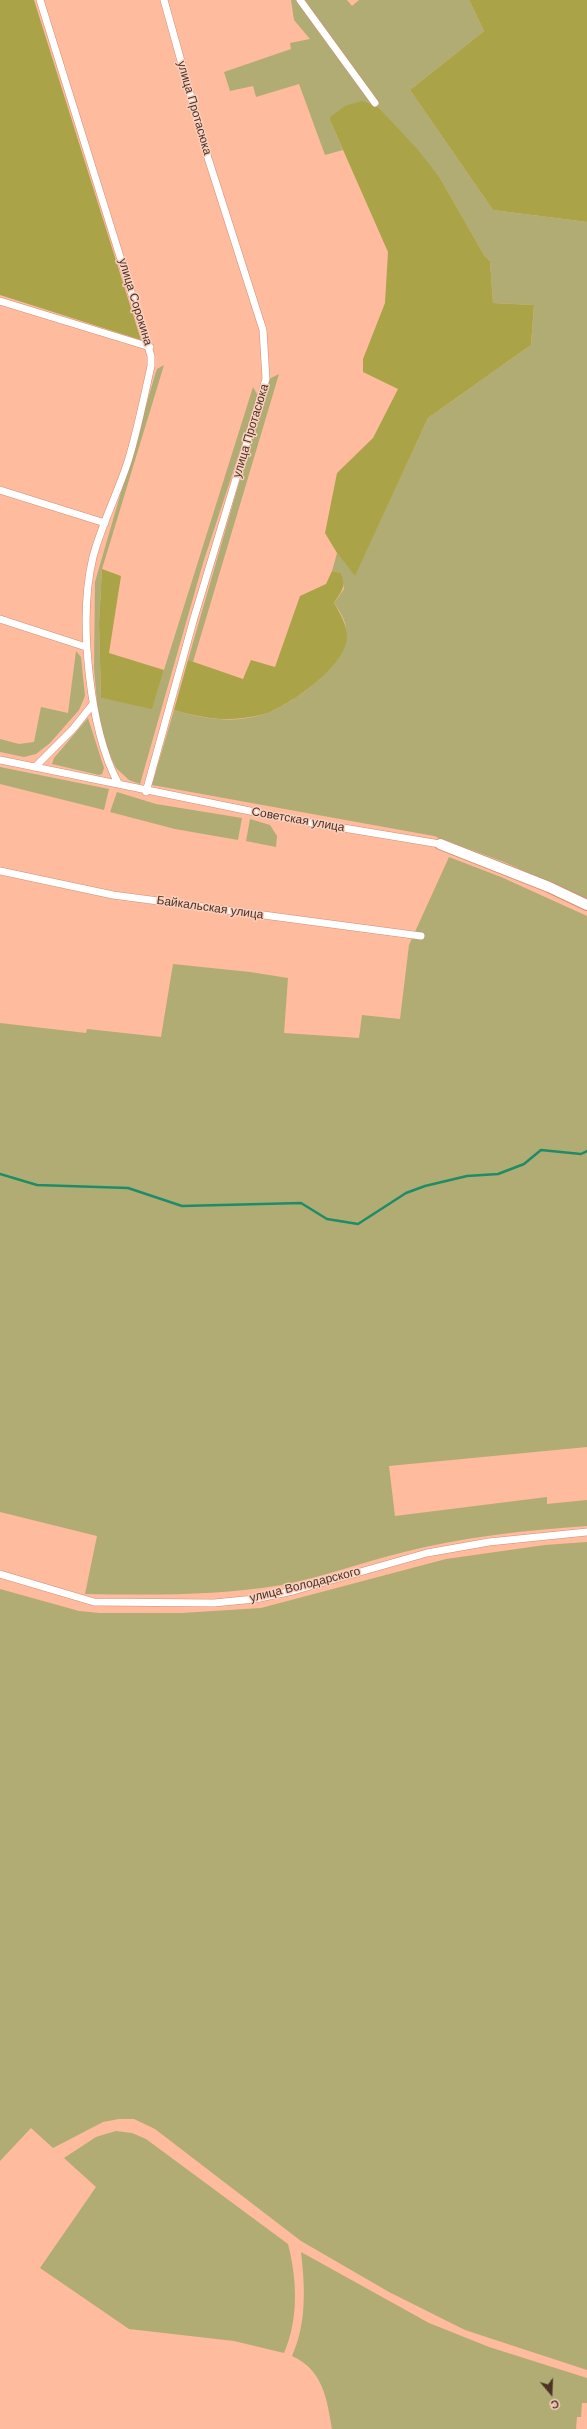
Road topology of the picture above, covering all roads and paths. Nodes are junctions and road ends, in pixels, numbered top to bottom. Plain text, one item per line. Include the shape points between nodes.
1 (40, 0) edge
2 (164, 0) edge
3 (300, 0) edge
4 (375, 104) dead end
5 (0, 301) edge
6 (150, 347) junction
7 (0, 490) edge
8 (105, 523) junction
9 (0, 619) edge
10 (86, 647) junction
11 (93, 704) junction
12 (0, 760) edge
13 (35, 767) junction
14 (118, 783) junction
15 (146, 792) junction
16 (440, 844) joint
17 (0, 871) edge
18 (587, 905) edge
19 (421, 936) dead end
20 (587, 1532) edge
21 (0, 1574) edge

1 - 6 street, улица Сорокина
2 - 15 street, улица Протасюка via 208,158 263,330 266,379 194,618
3 - 4 street
5 - 6 street
6 - 8 street, улица Сорокина via 151,366 129,458
7 - 8 street
8 - 10 street, улица Сорокина via 93,558 90,577
9 - 10 street
10 - 11 street, улица Сорокина
11 - 13 street via 73,729
11 - 14 street, улица Сорокина via 110,767
12 - 13 street, Советская улица
13 - 14 street, Советская улица
14 - 15 street, Советская улица
15 - 16 street, Советская улица
16 - 18 street, Советская улица via 549,887
17 - 19 street, Байкальская улица via 114,895
20 - 21 street, улица Володарского via 489,1542 427,1553 293,1591 255,1599 214,1603 103,1603

